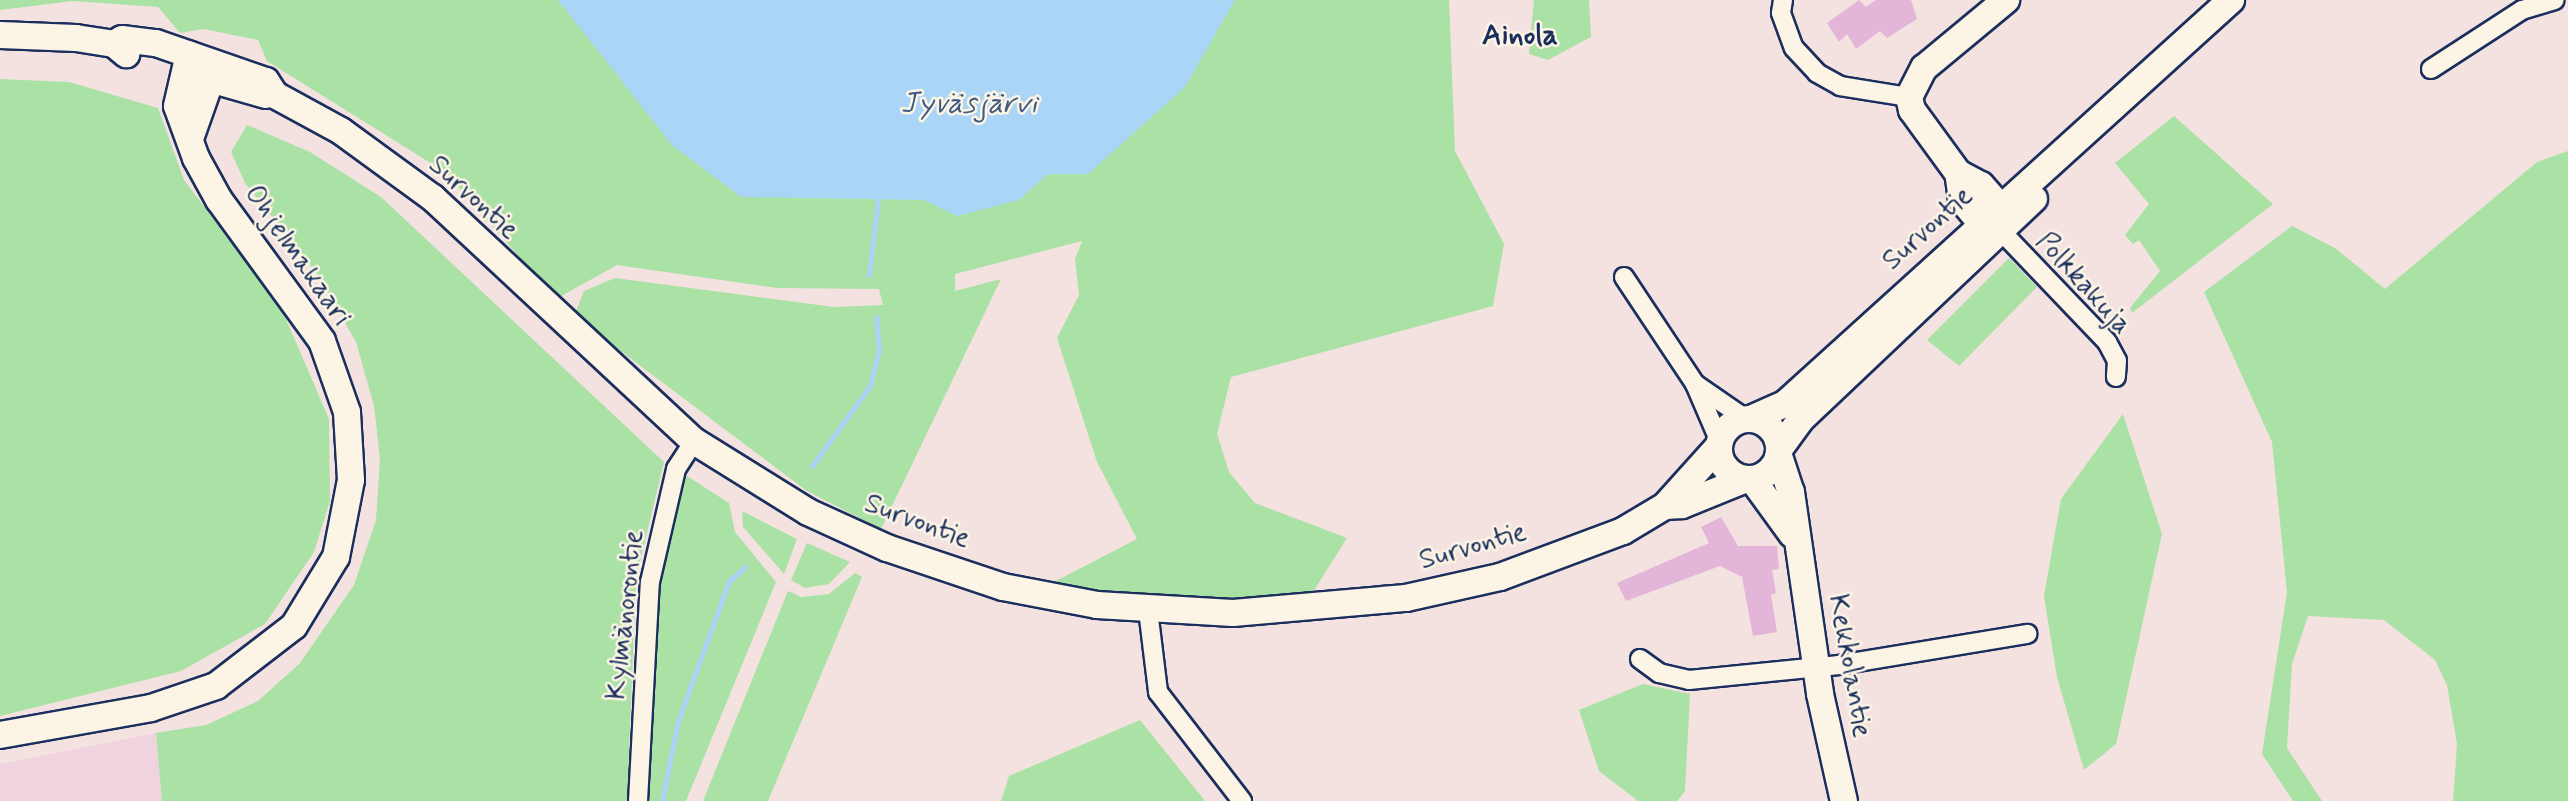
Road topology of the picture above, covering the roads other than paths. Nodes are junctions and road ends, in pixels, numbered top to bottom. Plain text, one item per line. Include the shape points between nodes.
1 (1783, 0) edge
2 (2006, 0) edge
3 (2231, 0) edge
4 (2554, 0) edge
5 (0, 35) edge
6 (187, 62) junction
7 (2431, 69) dead end
8 (214, 71) junction
9 (1909, 97) junction
10 (191, 136) junction
11 (1993, 220) junction
12 (1624, 277) dead end
13 (2116, 377) dead end
14 (1695, 384) junction
15 (1749, 419) junction
16 (694, 441) junction
17 (1720, 444) junction
18 (1779, 452) junction
19 (1749, 479) junction
20 (1665, 506) junction
21 (1796, 541) junction
22 (1148, 610) junction
23 (2027, 634) dead end
24 (1640, 659) dead end
25 (1815, 666) junction
26 (0, 735) edge
27 (638, 801) edge
28 (1242, 801) edge
29 (1844, 801) edge

1 - 9 street via 1781,13 1794,48 1817,73 1840,86
2 - 9 main road via 1924,68
3 - 11 main road, Survontie via 2083,139 2079,153
4 - 7 street via 2522,10
5 - 6 main road, Survontie via 114,44 121,52
6 - 8 main road, Survontie
6 - 10 main road, Ohjelmakaari via 177,106
8 - 10 main road
8 - 16 main road, Survontie via 256,95 275,95 341,131 433,198
9 - 11 main road via 1912,110 1958,173 1962,200
10 - 26 main road, Ohjelmakaari via 205,178 302,310 335,372 351,444 347,513 336,557 294,626 216,685 151,708
11 - 13 street, Polkkakuja via 2108,342 2116,361
11 - 15 main road, Survontie via 1785,404
11 - 18 main road, Survontie via 1800,420
12 - 14 street
14 - 15 street
14 - 17 street
15 - 17 main road via 1729,427
15 - 18 main road via 1768,425
16 - 22 main road, Survontie via 808,512 887,548 1003,587
16 - 27 street, Kylmänorontie via 676,470 650,582
17 - 19 main road via 1723,464
17 - 20 main road, Survontie
18 - 19 main road via 1772,469
18 - 21 main road, Kekkolantie via 1791,492
19 - 20 main road, Survontie via 1682,505
19 - 21 main road, Kekkolantie via 1775,504
20 - 22 main road, Survontie via 1623,531 1500,577 1406,598 1310,610
21 - 25 main road, Kekkolantie
22 - 28 street via 1158,692
23 - 25 street
24 - 25 street via 1659,673 1689,680
25 - 29 main road, Kekkolantie

